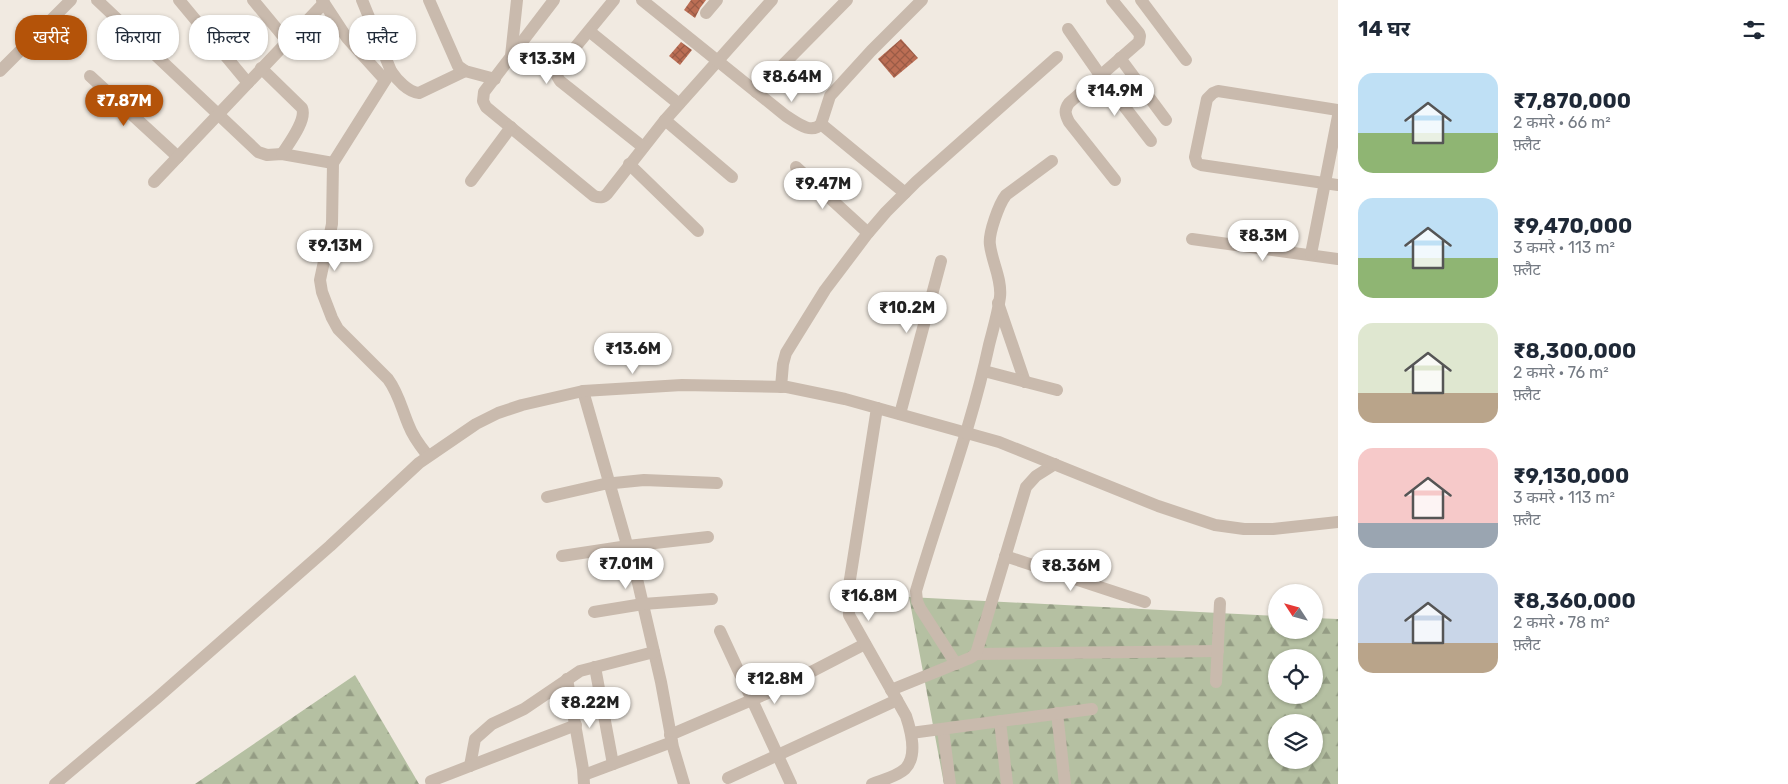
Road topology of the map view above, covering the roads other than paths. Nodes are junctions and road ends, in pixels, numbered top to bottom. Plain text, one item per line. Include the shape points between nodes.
1 (70, 0) edge
2 (97, 0) edge
3 (179, 0) edge
4 (253, 0) edge
5 (362, 0) edge
6 (428, 0) edge
7 (518, 0) edge
8 (554, 0) edge
9 (614, 0) edge
10 (642, 0) edge
11 (717, 0) edge
12 (772, 0) edge
13 (846, 0) edge
14 (922, 0) edge
15 (1112, 0) edge
16 (1141, 0) edge
17 (323, 2) edge
18 (706, 13) dead end
19 (311, 15) edge
20 (1068, 29) dead end
21 (278, 30) edge
22 (589, 31) junction
23 (278, 50) edge
24 (511, 56) junction
25 (1056, 56) dead end
26 (1120, 58) junction
27 (718, 60) junction
28 (1186, 60) dead end
29 (261, 68) junction
30 (0, 71) edge
31 (465, 71) junction
32 (1100, 75) junction
33 (90, 76) dead end
34 (388, 76) junction
35 (495, 80) junction
36 (248, 83) junction
37 (756, 92) junction
38 (679, 104) junction
39 (1338, 110) edge
40 (218, 114) junction
41 (1338, 116) edge
42 (664, 120) junction
43 (1166, 120) dead end
44 (820, 124) junction
45 (511, 127) junction
46 (1151, 141) dead end
47 (643, 147) junction
48 (282, 154) junction
49 (178, 157) junction
50 (1052, 161) dead end
51 (333, 163) junction
52 (630, 164) junction
53 (796, 167) dead end
54 (732, 176) dead end
55 (1115, 180) dead end
56 (471, 181) dead end
57 (154, 182) dead end
58 (1325, 183) junction
59 (1338, 185) edge
60 (905, 193) junction
61 (698, 231) dead end
62 (868, 233) junction
63 (1192, 238) dead end
64 (1311, 254) junction
65 (1338, 259) edge
66 (941, 261) dead end
67 (998, 303) junction
68 (984, 371) junction
69 (1025, 382) junction
70 (782, 387) junction
71 (1057, 390) dead end
72 (583, 391) junction
73 (877, 408) junction
74 (900, 414) junction
75 (967, 433) junction
76 (428, 456) junction
77 (1055, 464) junction
78 (610, 483) junction
79 (717, 483) dead end
80 (547, 497) dead end
81 (1338, 522) edge
82 (708, 538) dead end
83 (628, 546) junction
84 (562, 556) dead end
85 (1005, 556) junction
86 (712, 599) dead end
87 (1145, 602) dead end
88 (1220, 603) dead end
89 (643, 604) junction
90 (594, 612) dead end
91 (720, 631) dead end
92 (865, 644) junction
93 (1218, 651) junction
94 (654, 652) junction
95 (976, 654) junction
96 (956, 664) junction
97 (595, 667) junction
98 (568, 679) junction
99 (1216, 682) dead end
100 (894, 695) junction
101 (751, 700) junction
102 (1092, 708) dead end
103 (1057, 713) junction
104 (1000, 721) junction
105 (576, 725) junction
106 (944, 729) junction
107 (911, 733) junction
108 (671, 739) junction
109 (777, 755) junction
110 (613, 764) junction
111 (470, 766) junction
112 (728, 778) dead end
113 (432, 781) dead end
114 (582, 781) edge
115 (54, 784) edge
116 (684, 784) edge
117 (791, 784) edge
118 (872, 784) edge
119 (950, 784) edge
120 (1007, 784) edge
121 (1065, 784) edge

1 - 30 street
2 - 40 street
3 - 36 street
4 - 21 street
5 - 34 street
6 - 31 street via 455,63
7 - 24 street
8 - 24 street
9 - 22 street
10 - 27 street
11 - 18 street
12 - 27 street
13 - 37 street
14 - 44 street via 830,96
15 - 26 street via 1140,36 1139,42
16 - 28 street
17 - 19 street
17 - 34 street via 347,38
20 - 32 street
22 - 38 street
22 - 47 street via 559,67 560,81
23 - 29 street
24 - 35 street
25 - 60 street
26 - 32 street
26 - 43 street
27 - 37 street
27 - 38 street
29 - 36 street
29 - 48 street via 304,112 302,122
31 - 34 street via 416,93
31 - 35 street
32 - 46 street
32 - 55 street via 1068,103 1065,115
33 - 49 street
34 - 51 street
35 - 45 street via 484,92 483,101
36 - 40 street
37 - 44 street via 804,127 815,129
38 - 42 street
39 - 58 street via 1212,92 1207,99 1195,157 1201,165
40 - 48 street via 258,152
40 - 49 street
41 - 58 street
42 - 47 street
42 - 54 street
44 - 60 street
45 - 52 street via 599,198 607,194
45 - 56 street
47 - 52 street
48 - 51 street
49 - 57 street
50 - 67 street via 1002,200 990,241 999,281
51 - 76 street via 332,224 320,280 322,292 338,329 394,387 413,436
52 - 61 street
53 - 62 street
58 - 59 street
58 - 64 street
60 - 62 street
62 - 70 street via 825,290 794,340 783,364
63 - 64 street
64 - 65 street
66 - 74 street
67 - 68 street
67 - 69 street
68 - 69 street
68 - 75 street
69 - 71 street
70 - 72 street via 682,385
70 - 73 street
72 - 76 street via 522,404 498,413
72 - 78 street
73 - 74 street
73 - 92 street via 848,592 849,615
74 - 75 street
75 - 77 street
75 - 96 street via 916,591 920,608
76 - 115 street via 164,692
77 - 81 street via 1158,506 1215,525 1273,529
77 - 85 street via 1026,487
78 - 79 street via 652,480
78 - 80 street
78 - 83 street
82 - 83 street
83 - 84 street
83 - 89 street
85 - 87 street
85 - 95 street
86 - 89 street
88 - 93 street
89 - 90 street
89 - 94 street
91 - 101 street
92 - 100 street
92 - 101 street
93 - 95 street
93 - 99 street
94 - 97 street
94 - 108 street
95 - 96 street
96 - 100 street
97 - 98 street
97 - 110 street
98 - 105 street
98 - 111 street via 480,733 473,744
100 - 107 street
100 - 109 street
101 - 108 street
101 - 109 street
102 - 103 street
103 - 104 street
103 - 121 street
104 - 106 street
104 - 120 street
105 - 111 street
105 - 114 street
106 - 107 street
106 - 119 street
107 - 118 street via 909,764 898,774
108 - 110 street
108 - 116 street
109 - 112 street
109 - 117 street
110 - 114 street
111 - 113 street

